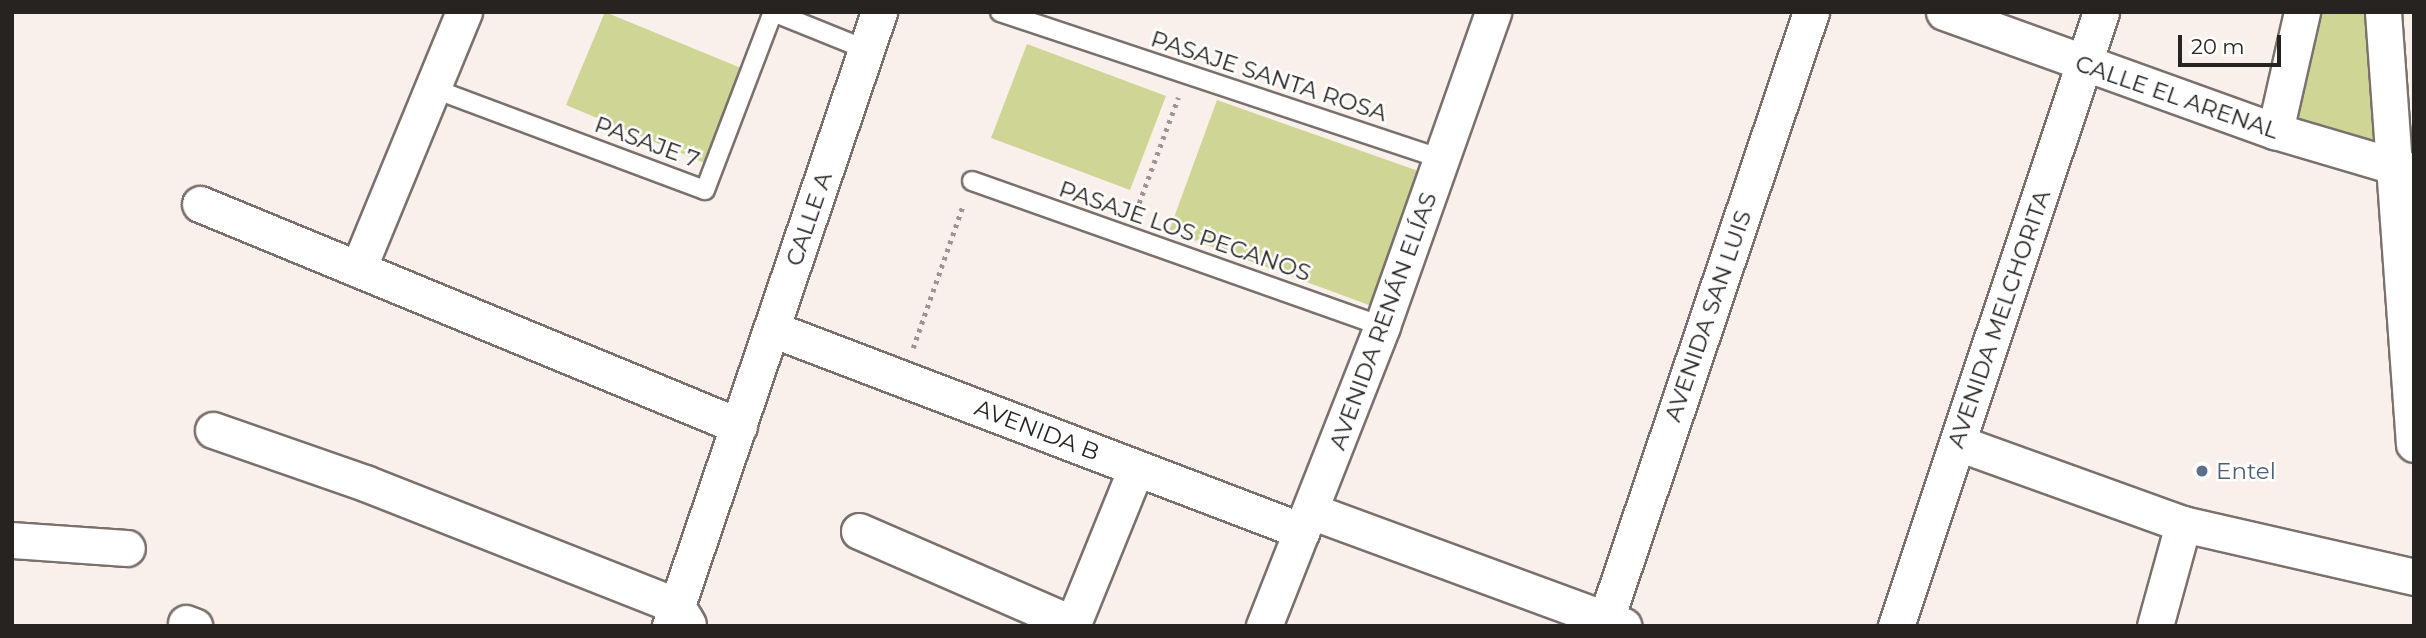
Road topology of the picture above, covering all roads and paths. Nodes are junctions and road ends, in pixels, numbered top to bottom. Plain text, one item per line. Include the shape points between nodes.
1 (464, 12) edge
2 (773, 12) edge
3 (879, 12) edge
4 (1000, 12) edge
5 (1493, 12) edge
6 (1811, 12) edge
7 (1944, 12) edge
8 (2101, 12) edge
9 (2302, 12) edge
10 (2383, 12) edge
11 (867, 50) junction
12 (2084, 66) junction
13 (1186, 74) junction
14 (432, 88) junction
15 (2275, 131) junction
16 (1443, 159) junction
17 (2404, 169) edge
18 (972, 181) joint
19 (200, 204) dead end
20 (1127, 237) junction
21 (358, 269) junction
22 (1382, 326) junction
23 (772, 329) junction
24 (902, 379) junction
25 (740, 426) junction
26 (213, 430) dead end
27 (1958, 443) junction
28 (2414, 444) edge
29 (1136, 468) junction
30 (1307, 521) junction
31 (2183, 524) junction
32 (859, 531) dead end
33 (12, 540) edge
34 (127, 548) dead end
35 (2414, 577) edge
36 (679, 619) edge
37 (1595, 620) edge
38 (1072, 625) edge
39 (1264, 626) edge
40 (1896, 626) edge
41 (2155, 626) edge

1 - 14 street
2 - 11 lane
2 - 14 lane, PASAJE 7 via 705,190
3 - 11 street, CALLE A
4 - 13 lane, PASAJE SANTA ROSA
5 - 16 street, AVENIDA RENÁN ELÍAS
6 - 37 street, AVENIDA SAN LUIS
7 - 12 street, CALLE EL ARENAL
8 - 12 street, AVENIDA MELCHORITA
9 - 15 street
10 - 17 street
11 - 23 street, CALLE A
12 - 15 street, CALLE EL ARENAL
12 - 27 street, AVENIDA MELCHORITA
13 - 16 lane, PASAJE SANTA ROSA
13 - 20 path
14 - 21 street
15 - 17 street, CALLE EL ARENAL
16 - 22 street, AVENIDA RENÁN ELÍAS
17 - 28 street
18 - 20 lane, PASAJE LOS PECANOS
18 - 24 path
19 - 21 street
20 - 22 lane, PASAJE LOS PECANOS
21 - 25 street
22 - 30 street, AVENIDA RENÁN ELÍAS
23 - 24 street, AVENIDA B
23 - 25 street, CALLE A
24 - 29 street, AVENIDA B
25 - 36 street, CALLE A
26 - 36 street via 365,483
27 - 31 street
27 - 40 street, AVENIDA MELCHORITA
29 - 30 street, AVENIDA B
29 - 38 street
30 - 37 street, AVENIDA B
30 - 39 street, AVENIDA RENÁN ELÍAS
31 - 35 street
31 - 41 street
32 - 38 street
33 - 34 street

